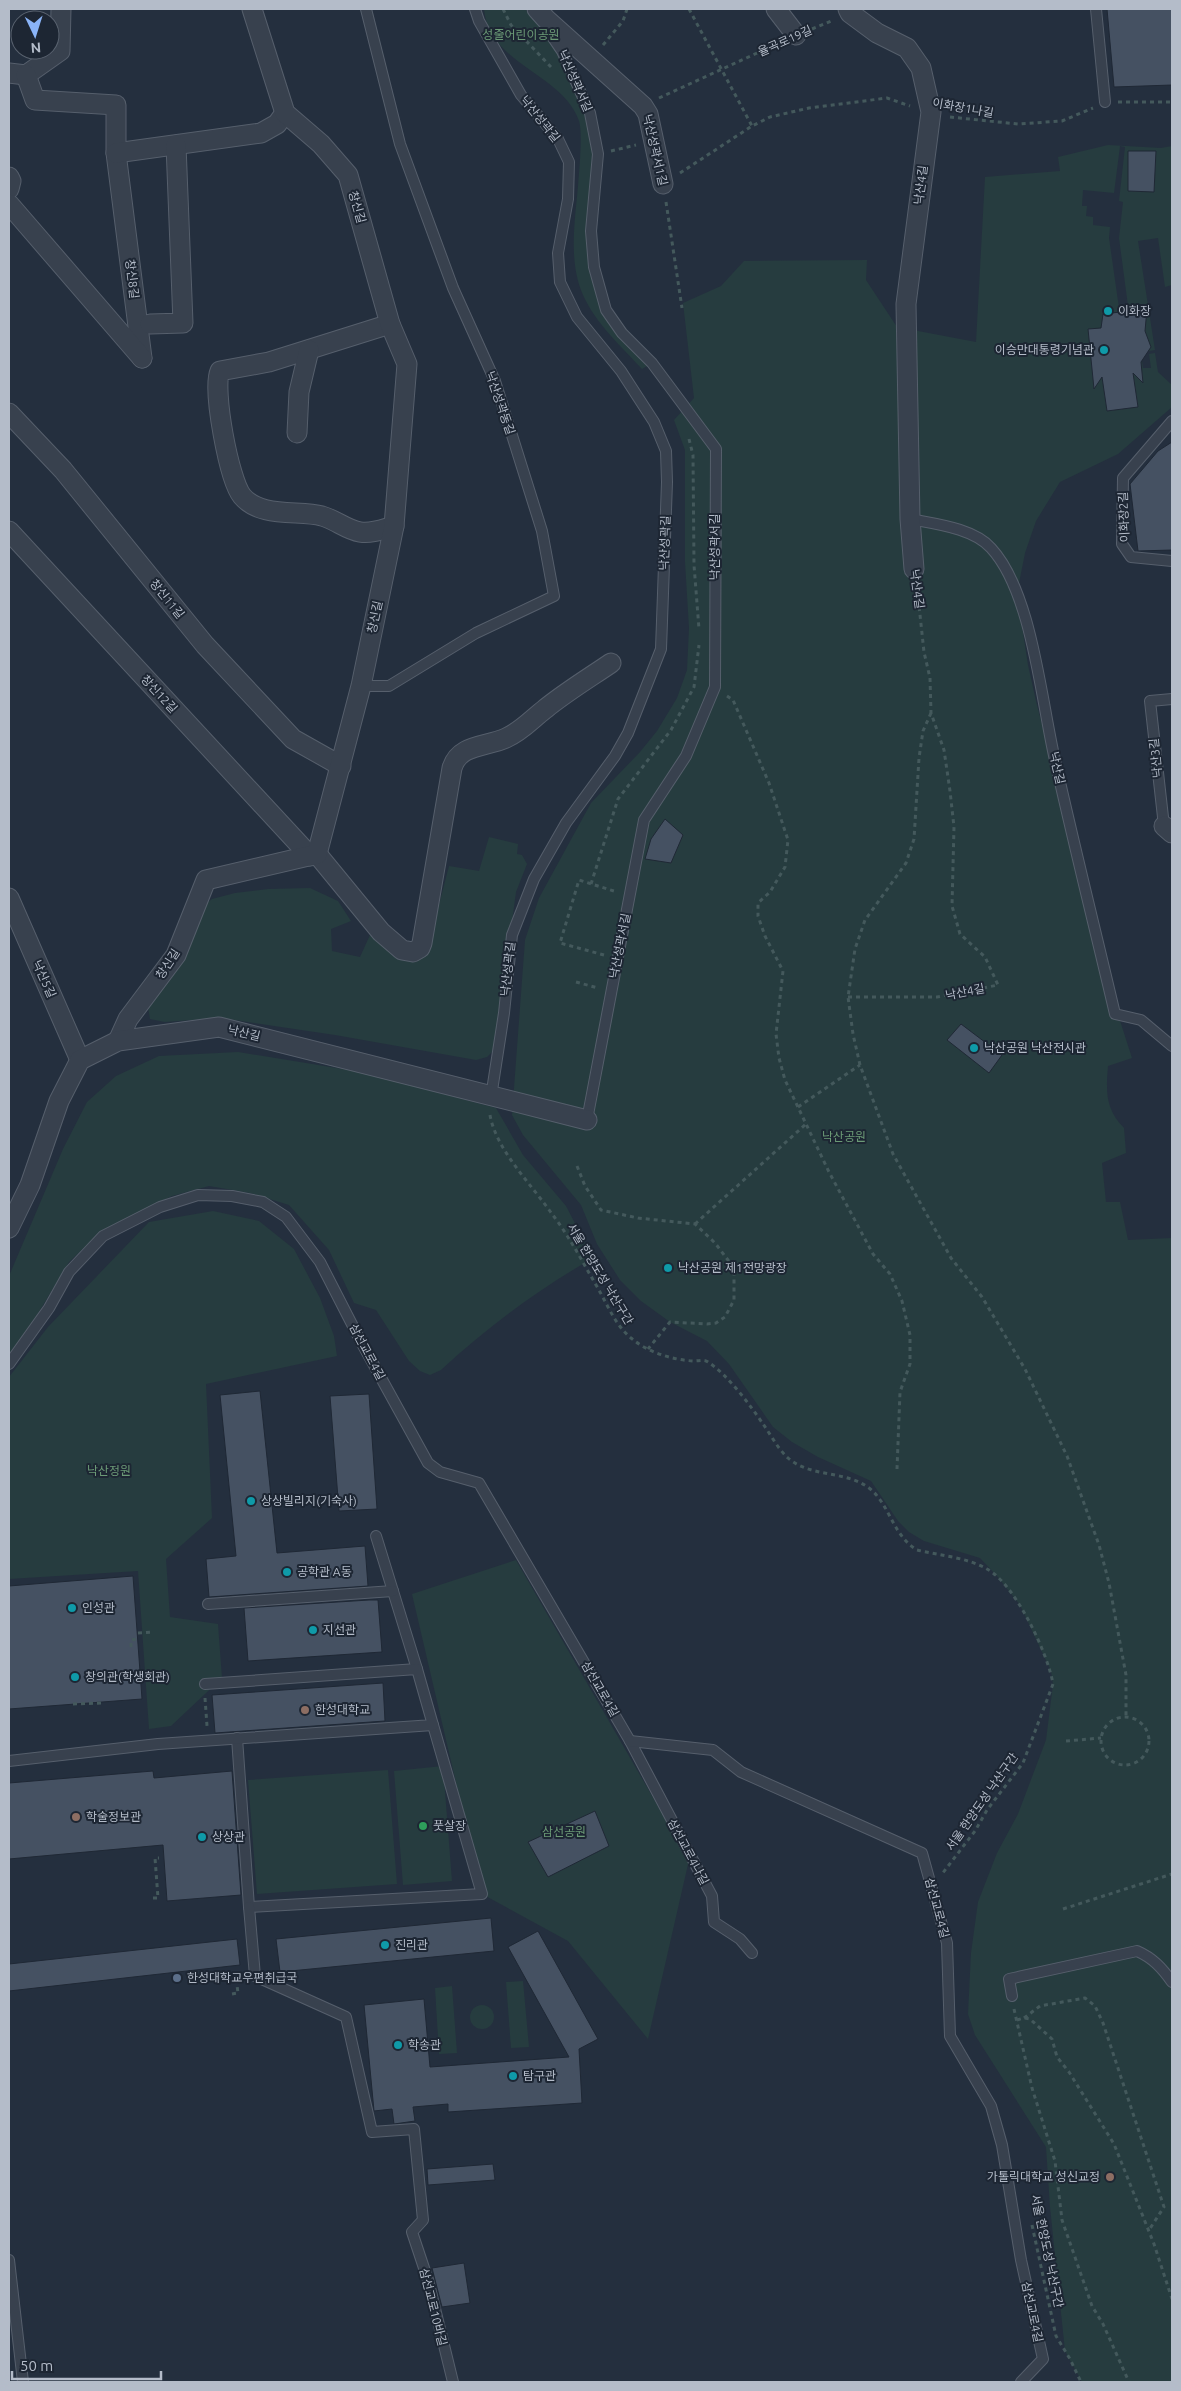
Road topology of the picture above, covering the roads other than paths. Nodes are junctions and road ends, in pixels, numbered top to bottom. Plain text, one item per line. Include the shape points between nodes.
1 (61, 9) edge
2 (252, 9) edge
3 (366, 9) edge
4 (475, 9) edge
5 (776, 9) edge
6 (1096, 9) edge
7 (537, 10) edge
8 (849, 11) edge
9 (796, 35) road end
10 (557, 41) joint
11 (17, 74) edge
12 (1105, 102) road end
13 (285, 113) junction
14 (176, 145) junction
15 (116, 153) junction
16 (9, 177) edge
17 (663, 184) road end
18 (9, 189) edge
19 (9, 204) edge
20 (150, 324) dead end
21 (390, 324) junction
22 (309, 350) junction
23 (9, 413) edge
24 (1172, 421) edge
25 (297, 433) dead end
26 (910, 519) junction
27 (394, 526) junction
28 (9, 531) edge
29 (1172, 561) edge
30 (914, 569) road end
31 (611, 663) dead end
32 (361, 686) junction
33 (1172, 699) edge
34 (342, 766) junction
35 (1168, 830) edge
36 (314, 855) junction
37 (9, 898) edge
38 (118, 1041) junction
39 (1172, 1046) edge
40 (80, 1060) junction
41 (491, 1097) junction
42 (587, 1120) joint
43 (9, 1228) edge
44 (9, 1364) edge
45 (376, 1536) dead end
46 (393, 1591) junction
47 (208, 1604) dead end
48 (417, 1669) junction
49 (205, 1684) road end
50 (433, 1725) junction
51 (237, 1738) junction
52 (630, 1741) junction
53 (9, 1761) edge
54 (250, 1907) junction
55 (752, 1953) dead end
56 (1172, 1982) edge
57 (1012, 1996) dead end
58 (9, 2260) edge
59 (23, 2382) edge
60 (453, 2382) edge
61 (1021, 2382) edge

1 - 11 street, 창신8길 via 60,51
2 - 13 street
3 - 32 lane, 낙산성곽동길 via 400,144 453,288 495,381 542,531 554,596 476,633 389,686
4 - 41 lane, 낙산성곽길 via 521,96 558,139 568,162 568,199 558,252 560,282 577,317 621,371 654,422 666,451 667,482 661,649 628,733 566,823 534,879 512,934
5 - 9 street
6 - 12 lane
7 - 10 street
7 - 17 street, 낙산성곽서1길 via 643,106 648,114
8 - 26 street, 낙산4길 via 876,33 906,48 921,68 931,112 906,304
10 - 42 lane, 낙산성곽서길 via 590,113 598,154 591,231 594,267 606,310 622,333 652,363 716,449 715,687 686,756 644,820
11 - 15 street, 창신8길 via 35,100 116,105
13 - 14 street via 277,124 261,133
13 - 21 street, 창신길 via 321,144 348,175
14 - 15 street
14 - 20 street via 183,323
15 - 19 street, 창신8길 via 142,358
16 - 18 street
21 - 22 street
21 - 27 street, 창신길 via 407,364
22 - 25 street via 299,392
22 - 27 street via 220,371 217,385 222,429 237,488 242,497 258,507 319,516 351,530 371,532
23 - 34 street, 창신11길 via 63,470 205,645 293,739
24 - 29 lane, 이화장2길 via 1123,478 1122,544 1131,558
26 - 30 street, 낙산4길
26 - 39 lane, 낙산길 via 960,529 990,546 1012,576 1033,651 1054,758 1115,1014 1141,1020
27 - 32 street, 창신길
28 - 36 street, 창신12길
31 - 36 street, 창신12길 via 517,732 472,748 456,759 422,943 417,950 402,950 381,932
32 - 34 street, 창신길
33 - 35 lane, 낙산3길 via 1150,702
34 - 36 street, 창신길
36 - 38 street, 창신길 via 206,880 176,955 128,1019
37 - 40 street, 낙산5길
38 - 40 street, 낙산길
38 - 41 street, 낙산길 via 219,1027
40 - 43 street via 59,1101 30,1185
41 - 42 street, 낙산길
44 - 52 lane, 삼선교로4길 via 49,1308 69,1272 103,1236 160,1207 198,1195 232,1196 263,1202 286,1216 320,1262 428,1463 440,1472 479,1484
45 - 46 lane
46 - 47 lane
46 - 48 lane
48 - 49 lane
48 - 50 lane
50 - 51 lane
50 - 54 lane via 482,1894
51 - 53 lane
51 - 54 lane
52 - 55 lane, 삼선교로4나길 via 712,1896 714,1922 740,1939
52 - 61 lane, 삼선교로4길 via 713,1750 742,1772 922,1853 947,1943 950,2036 991,2106 1002,2144 1021,2260 1043,2359
54 - 60 lane, 삼선교로10바길 via 255,1976 346,2017 372,2132 414,2129 423,2220 412,2232 428,2280
56 - 57 lane via 1150,1956 1137,1951 1009,1978
58 - 59 lane

